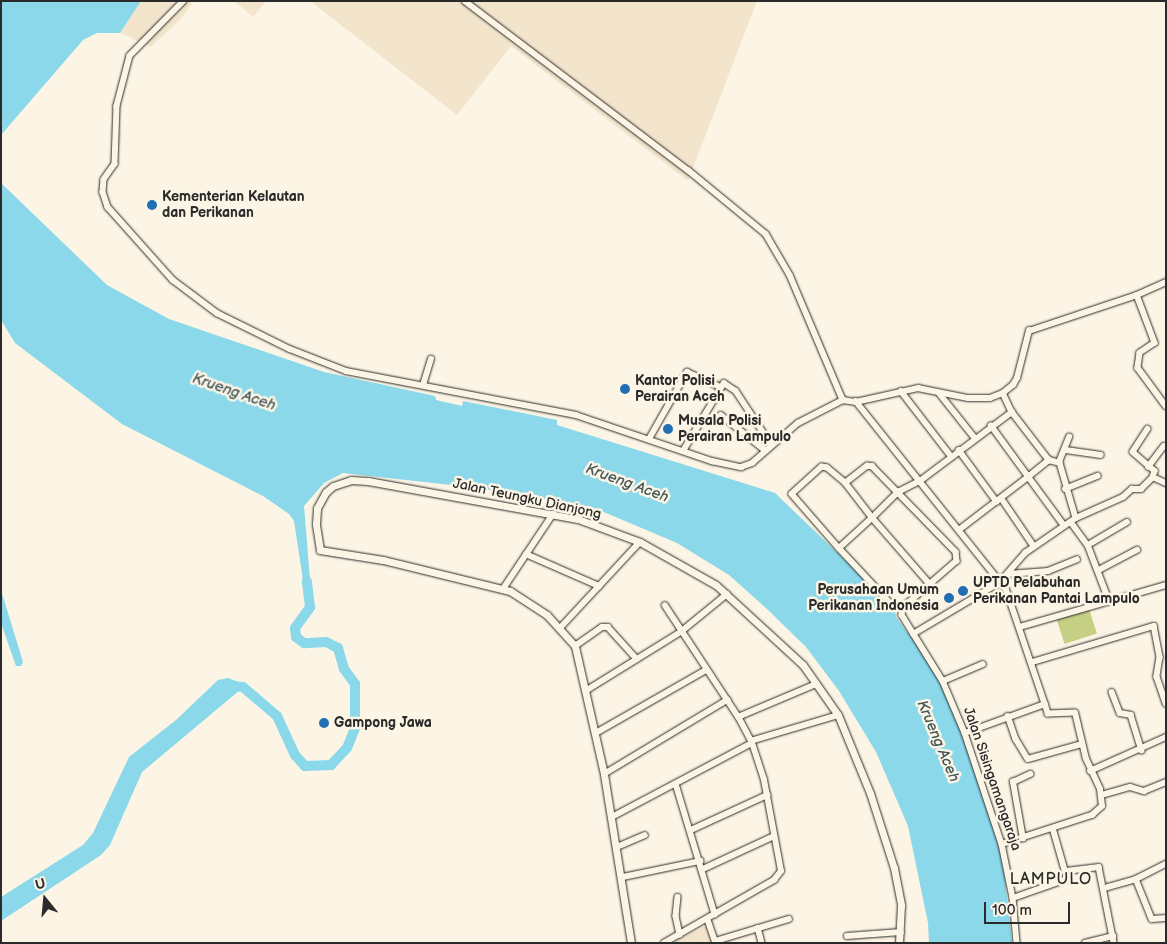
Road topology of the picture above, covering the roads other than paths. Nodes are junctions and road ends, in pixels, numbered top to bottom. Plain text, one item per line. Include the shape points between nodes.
1 (184, 1) edge
2 (465, 1) edge
3 (1166, 282) edge
4 (1139, 301) junction
5 (431, 359) dead end
6 (423, 385) junction
7 (721, 387) junction
8 (901, 391) junction
9 (1003, 393) junction
10 (940, 394) junction
11 (843, 400) junction
12 (856, 402) junction
13 (1166, 406) edge
14 (1012, 412) junction
15 (721, 415) dead end
16 (991, 426) junction
17 (1148, 429) dead end
18 (1069, 437) dead end
19 (649, 438) junction
20 (975, 438) junction
21 (771, 444) junction
22 (1164, 446) dead end
23 (765, 450) junction
24 (960, 450) junction
25 (1066, 450) junction
26 (683, 451) junction
27 (1101, 455) dead end
28 (951, 456) junction
29 (1049, 460) junction
30 (1059, 462) junction
31 (1148, 467) junction
32 (1098, 476) dead end
33 (1028, 477) junction
34 (1153, 477) junction
35 (920, 481) junction
36 (845, 483) junction
37 (1166, 483) edge
38 (1065, 489) junction
39 (898, 492) junction
40 (999, 501) junction
41 (552, 514) junction
42 (872, 518) junction
43 (1073, 520) junction
44 (1127, 522) dead end
45 (1064, 526) junction
46 (959, 530) junction
47 (640, 542) junction
48 (1088, 545) junction
49 (1034, 546) junction
50 (840, 548) junction
51 (1137, 550) dead end
52 (526, 554) junction
53 (1077, 559) dead end
54 (1099, 570) junction
55 (1008, 574) junction
56 (999, 583) junction
57 (930, 585) junction
58 (1166, 585) edge
59 (600, 586) junction
60 (503, 589) junction
61 (727, 594) junction
62 (1109, 600) junction
63 (665, 606) dead end
64 (893, 606) dead end
65 (1020, 627) junction
66 (560, 628) junction
67 (682, 631) junction
68 (913, 634) junction
69 (575, 646) junction
70 (637, 659) junction
71 (1033, 662) junction
72 (983, 664) dead end
73 (706, 670) junction
74 (943, 681) junction
75 (816, 684) junction
76 (587, 690) junction
77 (1112, 692) dead end
78 (727, 700) junction
79 (1166, 703) edge
80 (1045, 704) junction
81 (838, 715) junction
82 (1008, 716) junction
83 (738, 717) junction
84 (964, 733) junction
85 (596, 734) junction
86 (1166, 737) edge
87 (751, 742) junction
88 (1082, 744) junction
89 (1142, 750) junction
90 (1090, 771) junction
91 (604, 774) junction
92 (1030, 774) dead end
93 (1166, 782) edge
94 (676, 784) junction
95 (767, 795) junction
96 (1102, 795) junction
97 (612, 818) junction
98 (691, 830) junction
99 (1053, 830) junction
100 (645, 835) dead end
101 (774, 836) junction
102 (1023, 839) junction
103 (1002, 844) junction
104 (617, 847) junction
105 (700, 861) junction
106 (1166, 864) edge
107 (703, 869) junction
108 (1066, 871) junction
109 (623, 877) junction
110 (1136, 879) junction
111 (1105, 888) junction
112 (678, 897) dead end
113 (1013, 898) junction
114 (715, 914) junction
115 (1166, 918) edge
116 (789, 919) dead end
117 (708, 920) junction
118 (758, 928) junction
119 (901, 932) junction
120 (680, 934) junction
121 (847, 936) dead end
122 (1114, 939) edge
123 (716, 942) edge
124 (631, 943) edge
125 (664, 943) edge
126 (762, 943) edge
127 (899, 943) edge
128 (1018, 943) edge
129 (1085, 943) edge

1 - 6 street via 130,56 117,106 115,164 102,183 108,207 180,288 217,312 290,349 346,371
2 - 11 street via 688,170 766,234 790,275
3 - 4 street
4 - 9 street via 1029,331 1017,378
4 - 13 street via 1155,343 1140,353 1138,368
5 - 6 street
6 - 19 street via 576,415
7 - 19 street via 688,372
7 - 21 street via 724,383 736,391
7 - 26 street
8 - 10 street via 926,388
8 - 12 street
8 - 28 street
9 - 10 street via 990,398
9 - 14 street
10 - 20 street
11 - 12 street
11 - 21 street via 790,428
12 - 35 street
14 - 16 street
14 - 29 street
15 - 23 street
16 - 20 street
16 - 33 street
17 - 31 street via 1133,452
18 - 25 street
19 - 26 street
20 - 24 street
21 - 23 street
22 - 31 street
23 - 26 street via 752,464 744,467
24 - 28 street
24 - 40 street
25 - 27 street
25 - 30 street
28 - 35 street
29 - 30 street
29 - 33 street
30 - 38 street
31 - 34 street via 1155,471
32 - 38 street
33 - 40 street
33 - 45 street
34 - 37 street
34 - 43 street via 1141,489 1132,489 1123,497
35 - 39 street
35 - 46 street
36 - 39 street via 870,465
36 - 42 street
36 - 50 street via 825,467 791,496
38 - 43 street
39 - 42 street
39 - 57 street via 956,552 957,561
40 - 46 street
40 - 49 street
41 - 47 street, Jalan Teungku Dianjong via 590,523
41 - 52 street
41 - 60 street, Jalan Teungku Dianjong via 350,480 333,486 320,500 316,524 320,550 383,560
42 - 50 street
42 - 57 street
43 - 45 street
43 - 48 street
44 - 48 street
45 - 49 street
46 - 56 street
47 - 59 street
47 - 61 street, Jalan Teungku Dianjong via 694,570
48 - 54 street
49 - 55 street
50 - 64 street
51 - 54 street
52 - 59 street
52 - 60 street
53 - 55 street via 1048,571
54 - 62 street
55 - 56 street
56 - 65 street via 1006,590
56 - 68 street
57 - 68 street, Jalan Sisingamangaraja via 902,610
58 - 62 street
59 - 66 street
60 - 66 street via 519,596
61 - 67 street
61 - 75 street, Jalan Teungku Dianjong via 790,651
62 - 65 street
63 - 67 street
65 - 71 street
66 - 69 street
67 - 70 street
67 - 73 street
68 - 74 street, Jalan Sisingamangaraja
69 - 70 street via 602,627 608,627
69 - 76 street
70 - 76 street
71 - 79 street via 1154,626 1160,656 1158,677
71 - 80 street
72 - 74 street
73 - 78 street
73 - 85 street
74 - 84 street, Jalan Sisingamangaraja
75 - 81 street, Jalan Teungku Dianjong
75 - 83 street
76 - 85 street
77 - 89 street via 1120,714 1130,715
78 - 83 street
78 - 91 street
80 - 82 street
80 - 88 street via 1050,716 1075,713
81 - 87 street
81 - 119 street, Jalan Teungku Dianjong via 885,836 901,905
82 - 84 street
82 - 88 street via 1016,740 1028,759
83 - 87 street
84 - 103 street, Jalan Sisingamangaraja
85 - 91 street
86 - 89 street
87 - 94 street
87 - 95 street
88 - 90 street
89 - 90 street
90 - 96 street
91 - 97 street
92 - 102 street via 1013,782
93 - 96 street via 1144,791 1130,786
94 - 97 street
94 - 98 street
95 - 98 street
95 - 101 street
96 - 99 street via 1102,806 1097,812
97 - 104 street
98 - 105 street
99 - 102 street
99 - 108 street
100 - 104 street
101 - 107 street
101 - 114 street via 779,876
102 - 103 street
103 - 113 street, Jalan Sisingamangaraja
104 - 109 street
105 - 107 street
105 - 109 street
106 - 110 street
107 - 114 street
108 - 111 street via 1098,866
108 - 113 street via 1066,881
109 - 124 street
110 - 111 street
110 - 115 street via 1152,919
111 - 122 street
112 - 120 street via 676,916
113 - 128 street, Jalan Sisingamangaraja
114 - 117 street
116 - 118 street
117 - 120 street
117 - 123 street
118 - 123 street
118 - 126 street
119 - 121 street
119 - 127 street, Jalan Teungku Dianjong
120 - 125 street
122 - 129 street

